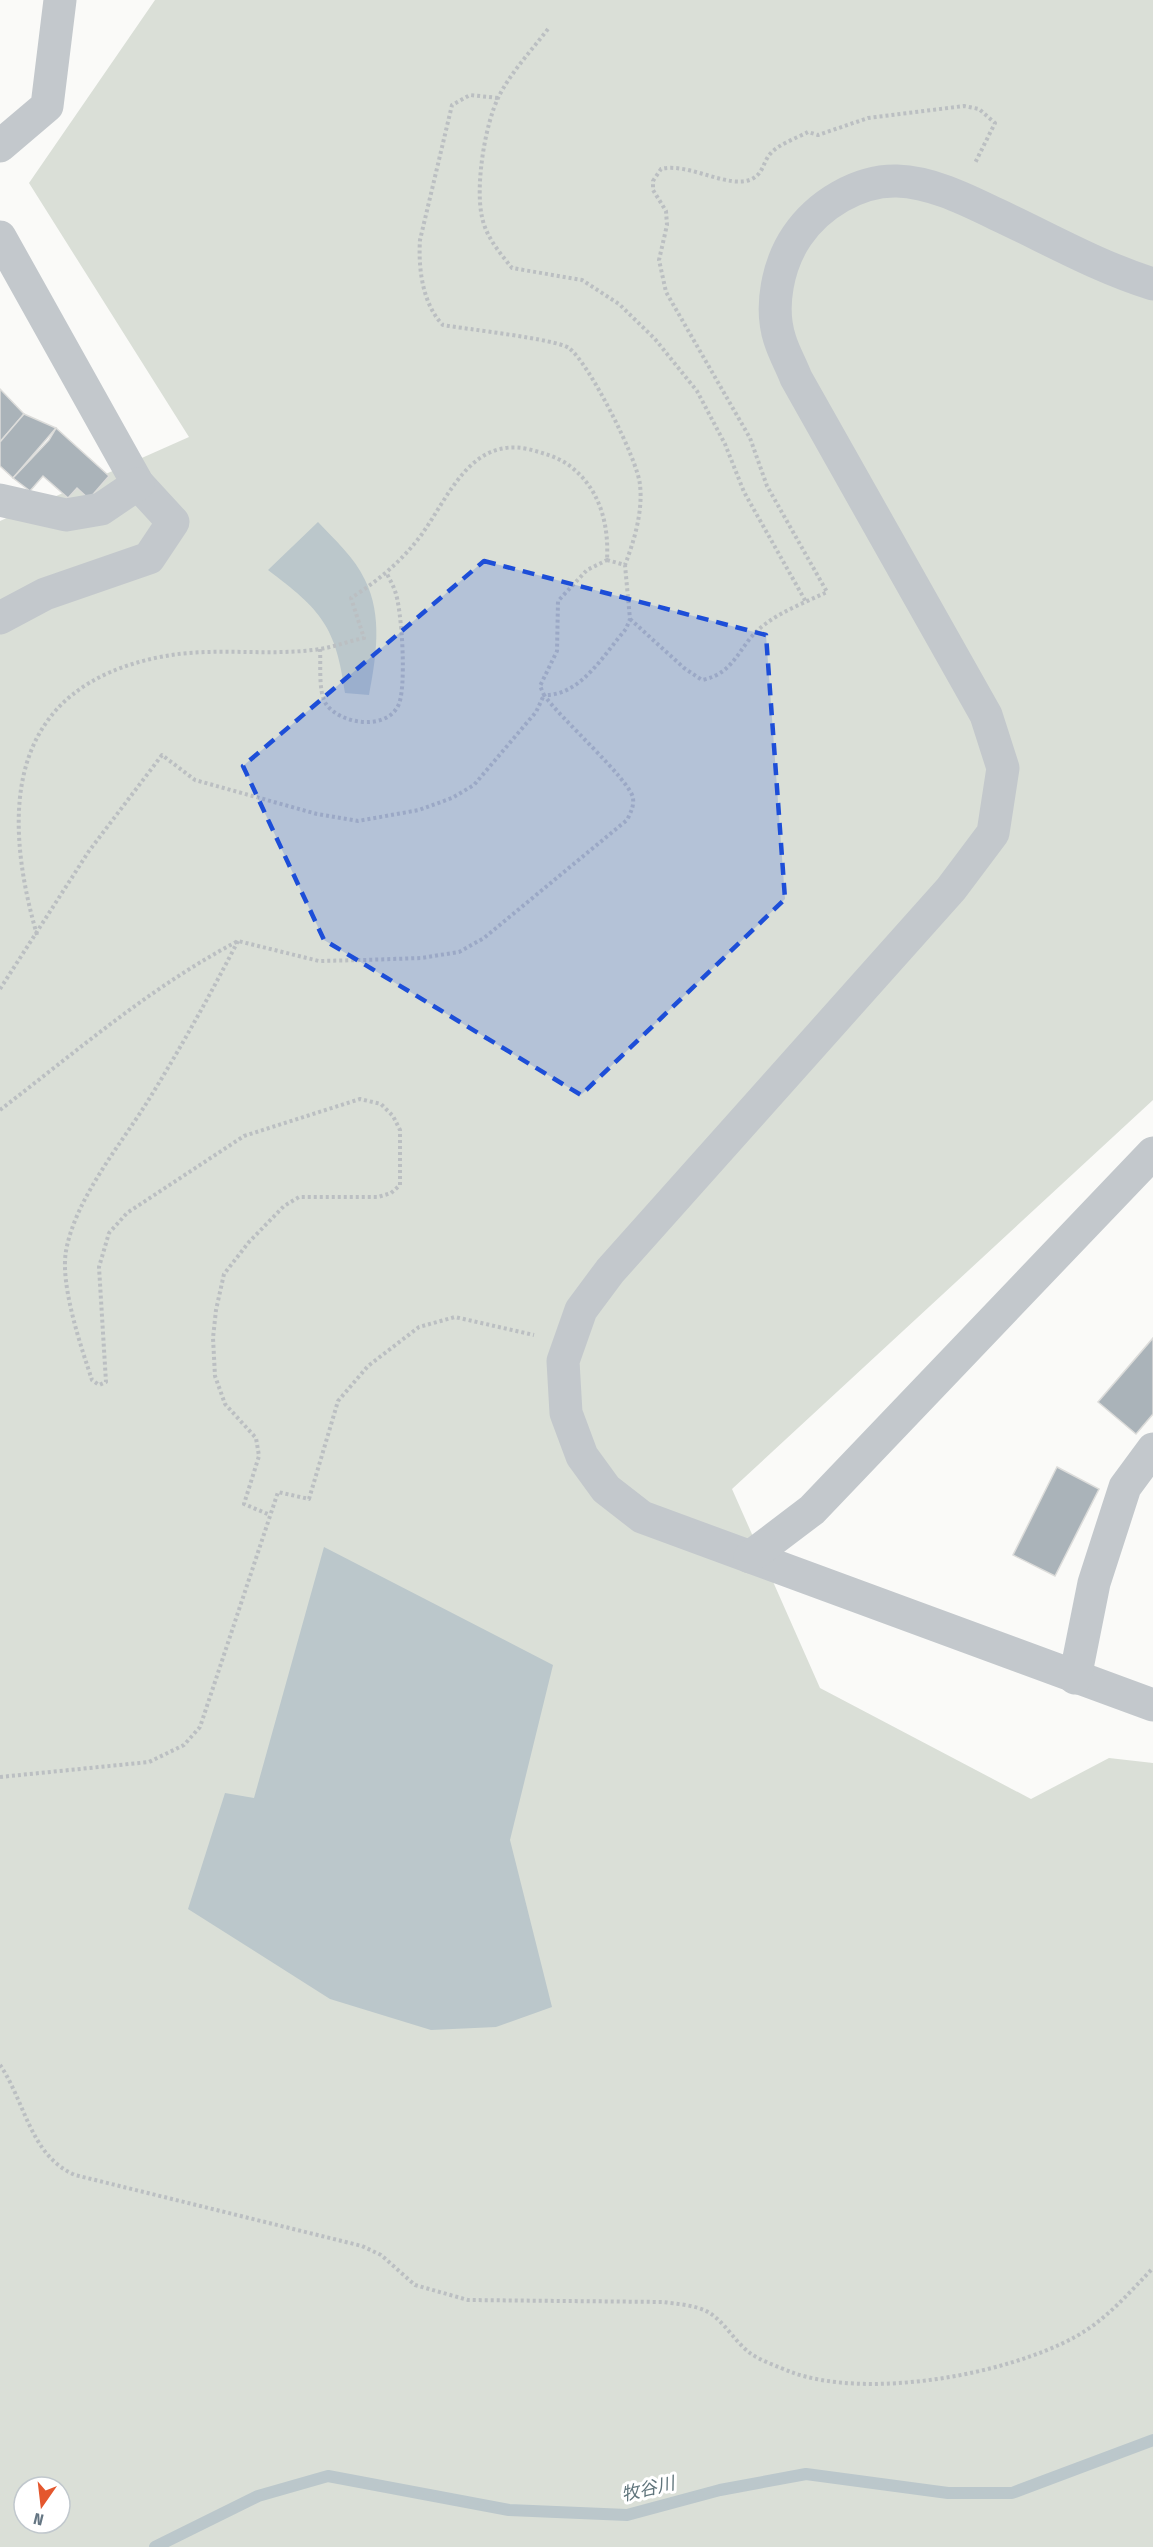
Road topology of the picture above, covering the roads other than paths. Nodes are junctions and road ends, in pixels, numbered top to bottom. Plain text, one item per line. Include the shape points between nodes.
1 (60, 0) edge
2 (0, 146) edge
3 (0, 237) edge
4 (1153, 284) edge
5 (138, 484) junction
6 (0, 500) edge
7 (0, 618) edge
8 (1153, 1154) edge
9 (1153, 1449) edge
10 (750, 1557) junction
11 (1075, 1678) junction
12 (1153, 1706) edge

1 - 2 street via 47,106
3 - 5 street
4 - 10 street via 1115,272 950,192 897,181 861,188 829,202 807,221 786,252 776,294 779,338 796,378 986,715 1003,768 993,833 951,889 610,1271 581,1310 563,1361 566,1413 582,1456 606,1489 642,1517
5 - 6 street via 101,509 66,515
5 - 7 street via 172,522 149,558 45,594
8 - 10 street via 812,1510
9 - 11 street via 1125,1487 1094,1583
10 - 11 street
11 - 12 street

